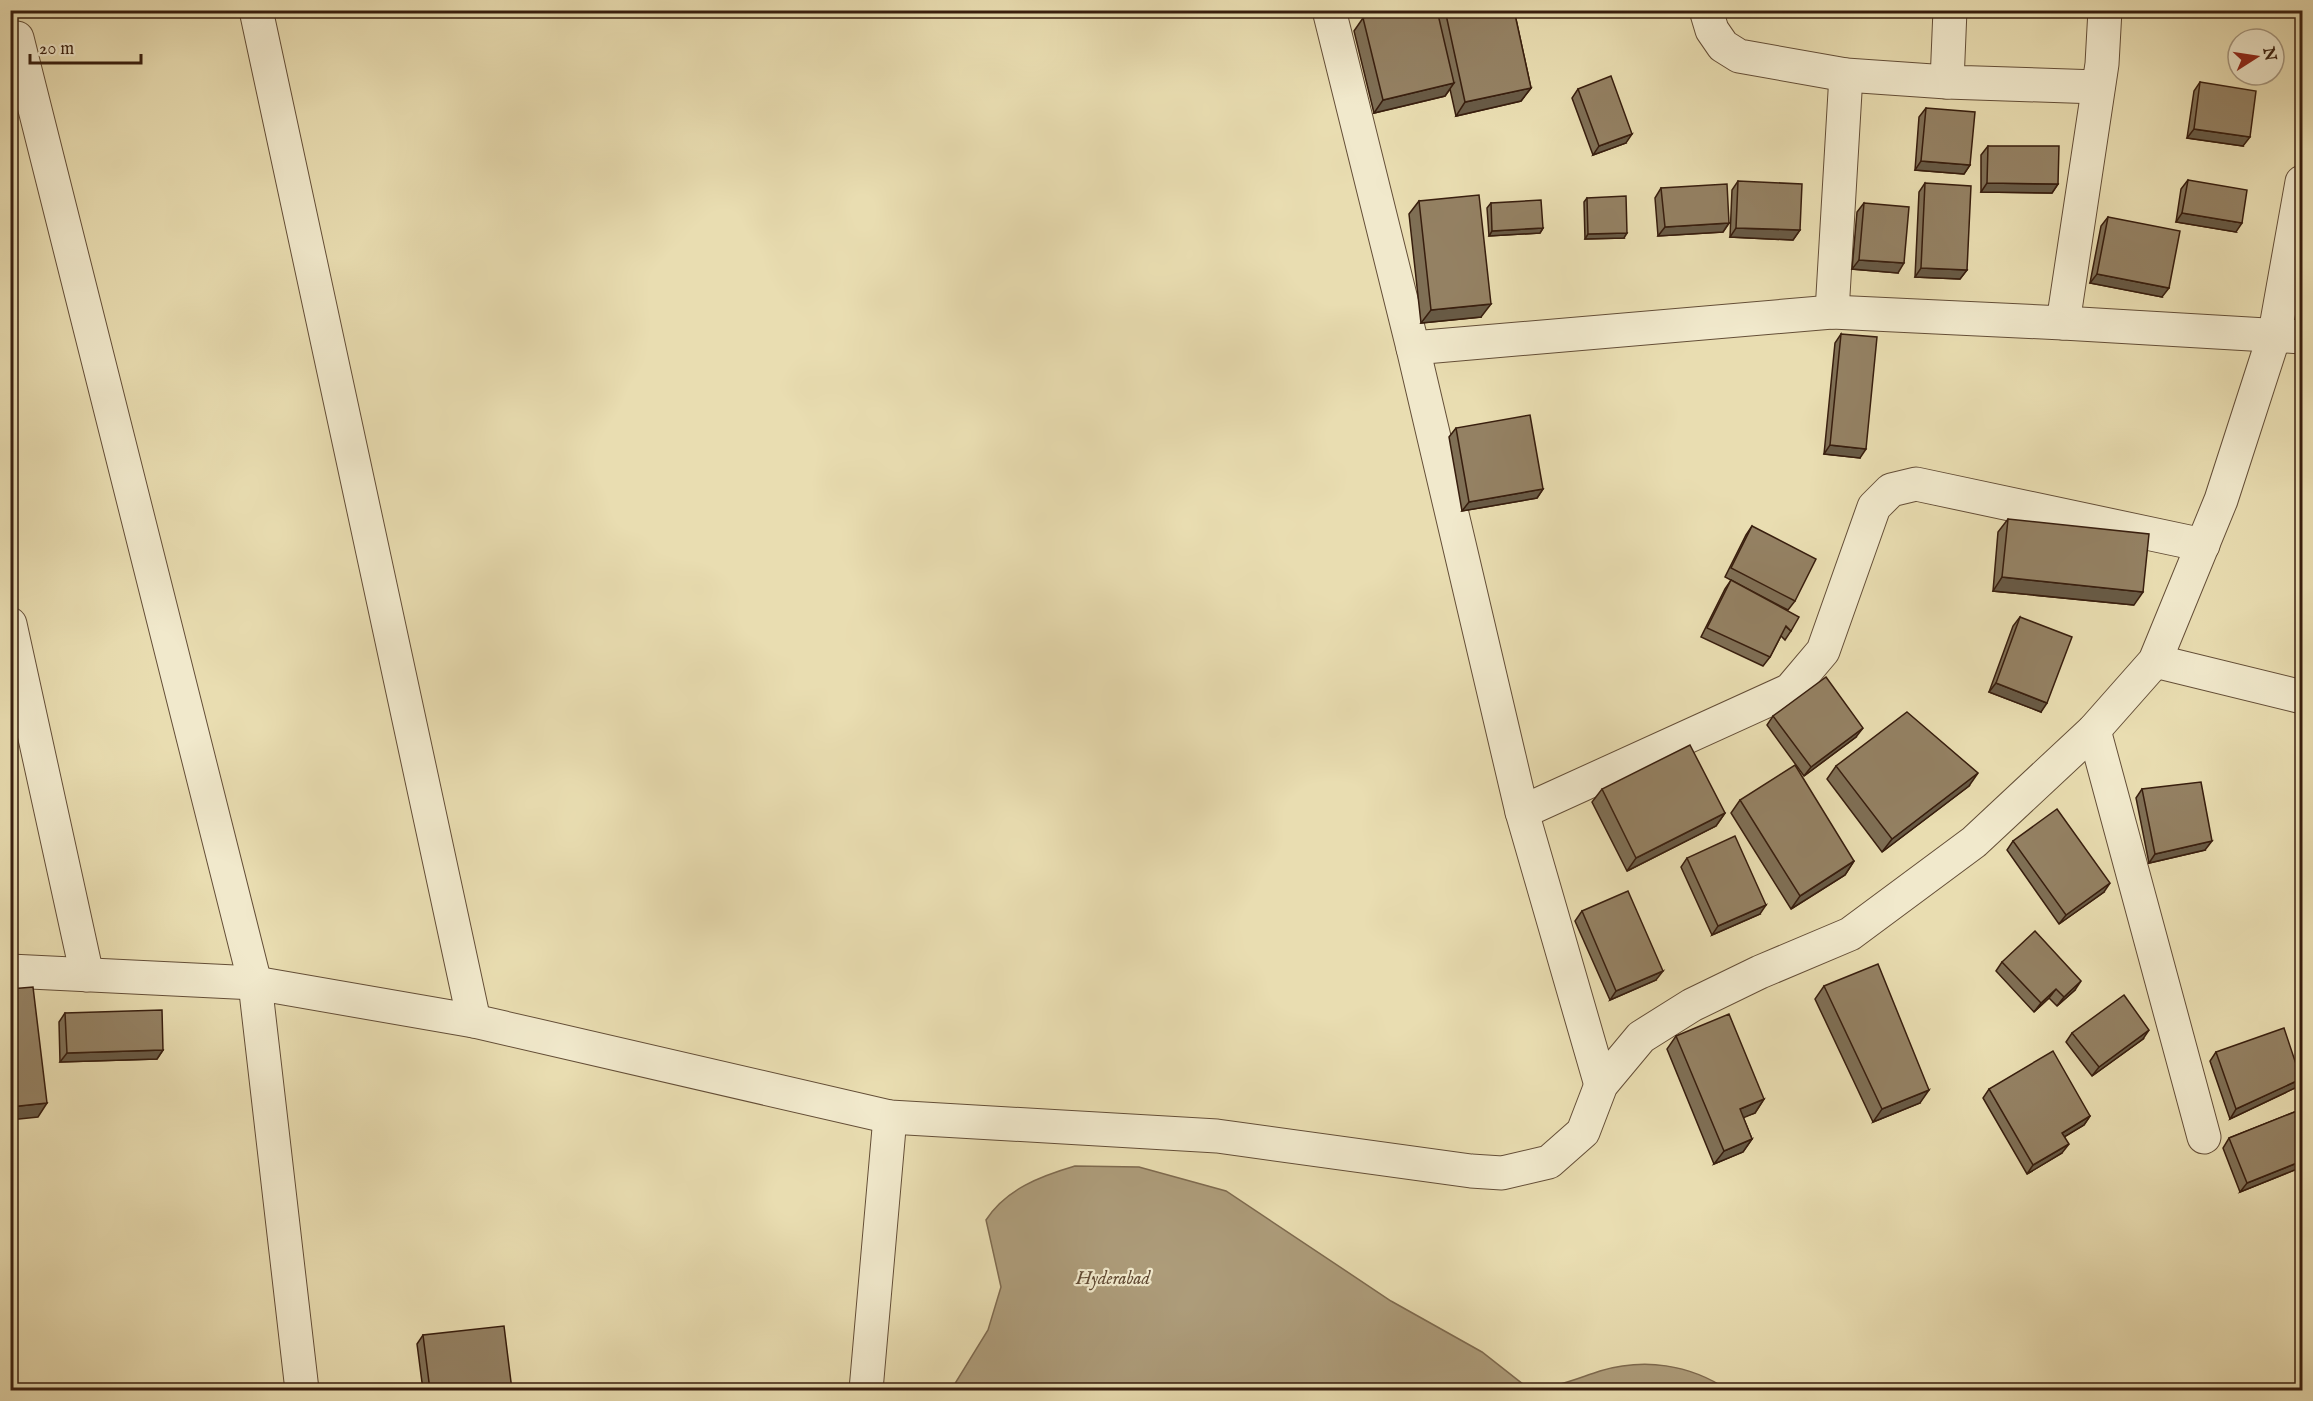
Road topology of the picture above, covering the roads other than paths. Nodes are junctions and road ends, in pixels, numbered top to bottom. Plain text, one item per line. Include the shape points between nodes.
1 (256, 10) edge
2 (1706, 10) edge
3 (1950, 10) edge
4 (2105, 10) edge
5 (1333, 11) edge
6 (17, 38) dead end
7 (1846, 75) junction
8 (1947, 82) junction
9 (2098, 87) junction
10 (2302, 182) edge
11 (1832, 312) junction
12 (2063, 322) junction
13 (2289, 335) edge
14 (1413, 348) junction
15 (2203, 545) junction
16 (10, 624) edge
17 (2155, 661) junction
18 (2302, 697) edge
19 (2094, 730) junction
20 (1522, 812) junction
21 (10, 971) edge
22 (87, 975) junction
23 (255, 983) junction
24 (474, 1022) junction
25 (1601, 1085) junction
26 (890, 1117) junction
27 (2204, 1137) dead end
28 (302, 1390) edge
29 (858, 1390) edge

1 - 24 street
2 - 7 street via 1712,30 1723,46 1739,56
3 - 8 street
4 - 9 street
5 - 14 street
6 - 23 street
7 - 8 street
7 - 11 street
8 - 9 street
9 - 12 street
10 - 13 street
11 - 12 street
11 - 14 street
12 - 13 street
13 - 15 street
14 - 20 street
15 - 17 street
15 - 20 street via 1916,484 1891,490 1874,507 1823,651 1790,690
16 - 22 street
17 - 18 street
17 - 19 street
19 - 25 street via 1974,842 1850,934 1692,1005 1641,1037
19 - 27 street
20 - 25 street
21 - 22 street
22 - 23 street
23 - 24 street
23 - 28 street
24 - 26 street
25 - 26 street via 1583,1132 1566,1148 1549,1162 1502,1173 1217,1136
26 - 29 street

